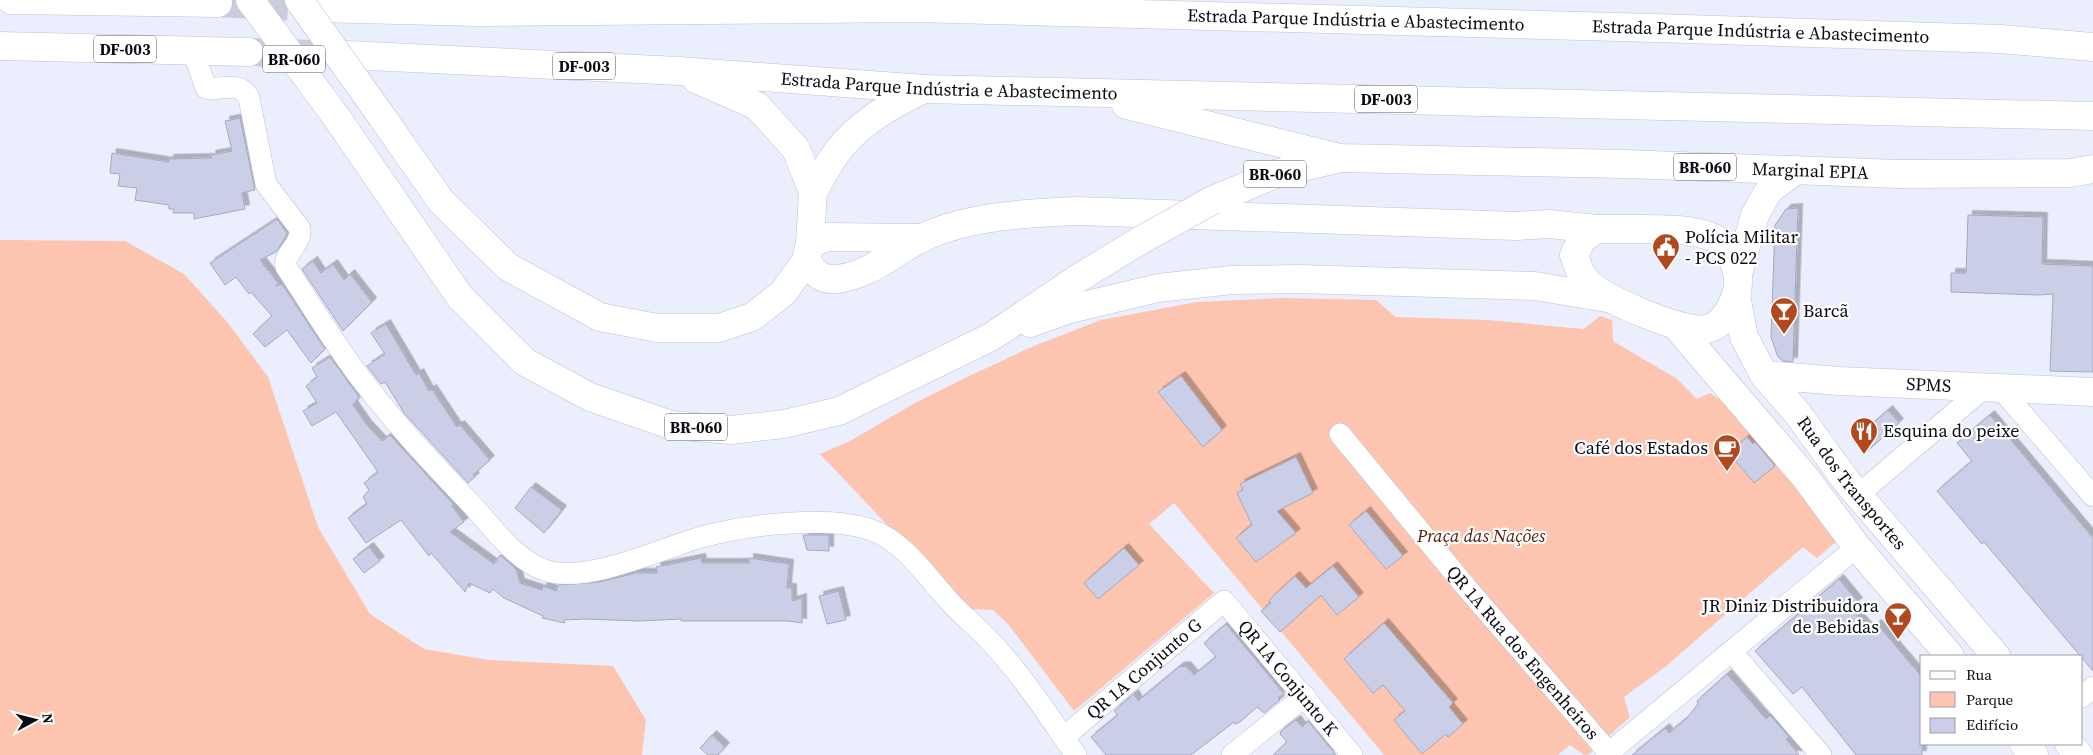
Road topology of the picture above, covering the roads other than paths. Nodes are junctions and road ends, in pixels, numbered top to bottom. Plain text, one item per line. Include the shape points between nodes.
1 (11, 0) edge
2 (40, 0) edge
3 (250, 0) edge
4 (952, 0) edge
5 (218, 2) dead end
6 (308, 4) edge
7 (489, 6) edge
8 (916, 8) junction
9 (0, 46) edge
10 (2093, 46) edge
11 (193, 51) junction
12 (249, 52) tunnel mouth
13 (348, 55) tunnel mouth
14 (679, 71) junction
15 (925, 89) junction
16 (1079, 94) junction
17 (2093, 116) edge
18 (1340, 158) junction
19 (1796, 170) junction
20 (2082, 171) edge
21 (814, 192) junction
22 (1516, 226) junction
23 (1597, 229) junction
24 (923, 238) junction
25 (808, 252) junction
26 (1574, 255) junction
27 (1737, 284) junction
28 (1613, 299) junction
29 (1677, 327) junction
30 (991, 337) junction
31 (1764, 375) junction
32 (1993, 388) junction
33 (2093, 392) edge
34 (1340, 434) dead end
35 (1858, 495) junction
36 (2093, 496) edge
37 (1822, 500) junction
38 (1857, 547) junction
39 (1224, 602) joint
40 (1732, 652) junction
41 (1949, 655) edge
42 (1995, 655) edge
43 (2093, 687) edge
44 (1304, 696) junction
45 (2083, 696) edge
46 (1064, 737) junction
47 (2025, 745) edge
48 (2070, 745) edge
49 (1609, 754) edge
50 (1076, 755) edge
51 (1232, 755) edge
52 (1352, 755) edge
53 (1821, 755) edge
54 (2034, 755) edge
55 (2079, 755) edge

1 - 2 main road
2 - 5 main road
3 - 30 main road, BR-060, bridge via 337,118 460,297 525,362 590,397 671,425 731,430 784,424 839,411
4 - 8 main road
6 - 7 main road, Estrada Parque Indústria e Abastecimento
6 - 25 main road, BR-060, bridge via 441,202 508,267 600,317 657,328 719,328 752,317 782,293
7 - 8 main road, Estrada Parque Indústria e Abastecimento
8 - 10 main road, Estrada Parque Indústria e Abastecimento via 1674,28 2000,39
9 - 11 main road, DF-003
11 - 12 main road, DF-003
11 - 46 street via 206,88 238,87 245,90 250,98 266,184 300,229 298,244 286,258 286,267 367,386 449,480 530,564 549,572 571,574 630,562 709,533 758,526 847,524 875,531 896,545 992,642
13 - 14 main road, Estrada Parque Indústria e Abastecimento / DF-003
14 - 15 main road, Estrada Parque Indústria e Abastecimento / DF-003
14 - 21 main road via 757,106 796,149
15 - 16 main road, Estrada Parque Indústria e Abastecimento / DF-003
15 - 21 main road via 861,125 836,153
16 - 17 main road, Estrada Parque Indústria e Abastecimento / DF-003
16 - 18 main road
18 - 19 main road, Marginal EPIA / BR-060
18 - 30 main road, BR-060, bridge via 1278,173 1213,200 1077,279
19 - 20 main road, Marginal EPIA / BR-060 via 1898,174
19 - 27 main road, Rua dos Transportes via 1769,190 1755,215
21 - 25 main road
22 - 23 main road via 1573,225
22 - 24 main road via 1077,211 1003,216
22 - 26 main road via 1554,240
23 - 26 main road via 1583,238
23 - 27 main road via 1700,233 1716,239 1733,258
24 - 25 main road via 828,236
24 - 25 main road via 882,264 837,279 826,279 816,274
26 - 28 main road via 1581,275 1600,293
27 - 29 main road via 1728,314 1721,321 1705,329
27 - 31 main road, Rua dos Transportes via 1744,337
28 - 29 main road
28 - 30 main road via 1535,286 1232,280 1158,288 1066,310
29 - 37 main road, Rua dos Transportes
31 - 32 main road, SPMS
31 - 35 main road, Rua dos Transportes via 1798,414
32 - 33 main road, SPMS
32 - 35 street
32 - 36 street
34 - 49 street, QR 1A Rua dos Engenheiros
35 - 37 main road via 1839,488 1831,490
35 - 42 main road, Rua dos Transportes
37 - 38 main road, Rua dos Transportes
38 - 40 street
38 - 41 main road, Rua dos Transportes
39 - 44 street, QR 1A Conjunto K
39 - 46 street, QR 1A Conjunto G
40 - 49 street
40 - 53 street
43 - 45 street
44 - 51 street
44 - 52 street, QR 1A Conjunto K
46 - 50 street
47 - 54 main road
48 - 55 main road

